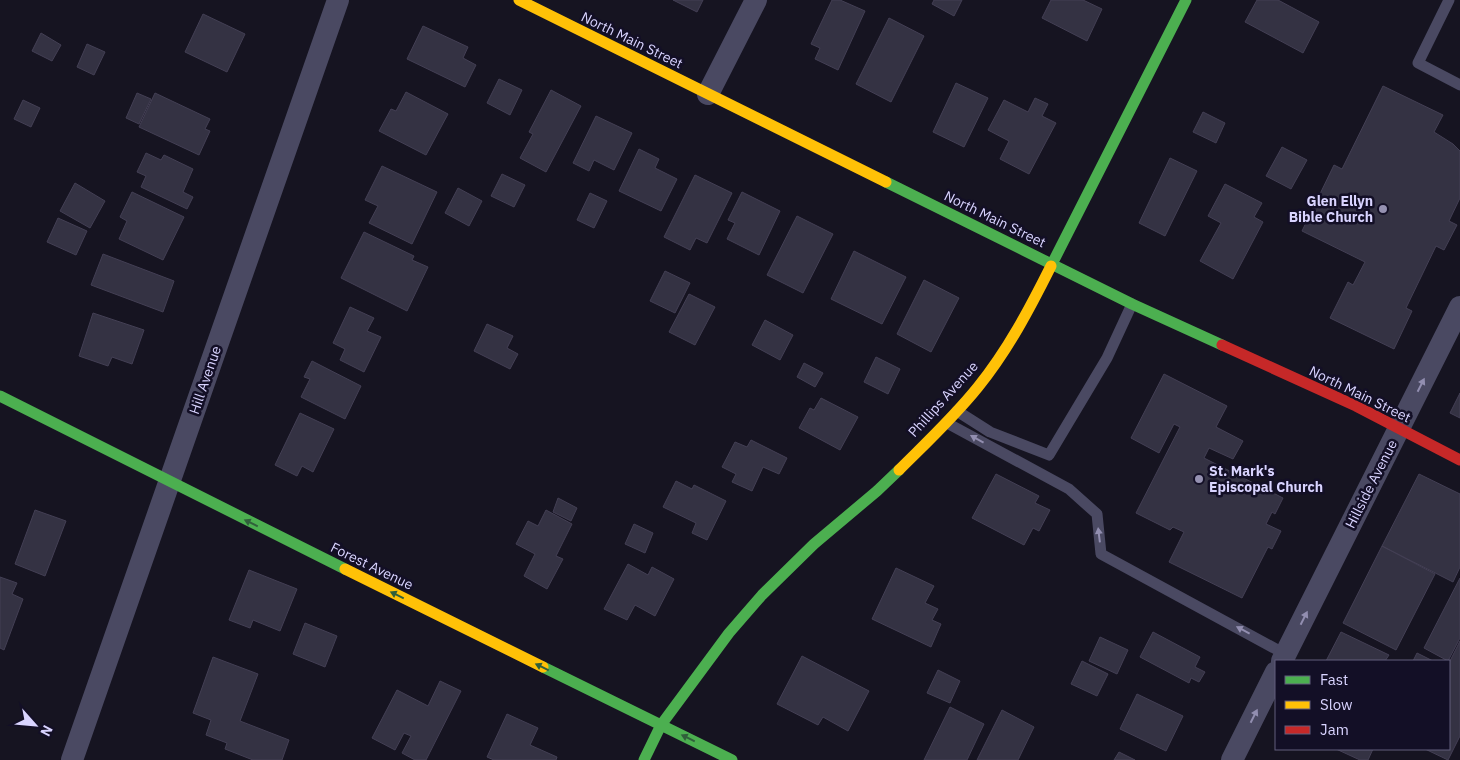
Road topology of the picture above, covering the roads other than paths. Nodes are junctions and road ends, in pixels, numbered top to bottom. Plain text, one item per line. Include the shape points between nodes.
1 (338, 0) edge
2 (519, 0) edge
3 (756, 0) edge
4 (1186, 0) edge
5 (1450, 0) edge
6 (1460, 85) edge
7 (708, 94) junction
8 (1052, 264) junction
9 (1132, 304) junction
10 (1460, 307) edge
11 (0, 396) edge
12 (957, 410) junction
13 (946, 422) junction
14 (1399, 429) junction
15 (1460, 460) edge
16 (169, 482) junction
17 (1278, 660) edge
18 (1282, 660) edge
19 (1275, 674) edge
20 (661, 725) junction
21 (72, 760) edge
22 (644, 760) edge
23 (732, 760) edge
24 (1232, 760) edge

1 - 16 street, Hill Avenue
2 - 7 street, North Main Street
3 - 7 street
4 - 8 street, Phillips Avenue
5 - 6 lane via 1418,63
7 - 8 street, North Main Street
8 - 9 street, North Main Street
8 - 12 street, Phillips Avenue via 1025,317 1000,356
9 - 12 lane via 1107,358 1049,455 990,432
9 - 14 street, North Main Street via 1356,406
14 -> 10 street, Hillside Avenue
11 - 16 street, Forest Avenue
12 - 13 street, Phillips Avenue
17 -> 13 lane via 1101,554 1097,514 1069,489
13 - 20 street, Phillips Avenue via 877,491 814,544 762,595 705,663
14 - 15 street, North Main Street
18 -> 14 street, Hillside Avenue
20 -> 16 street, Forest Avenue
16 - 21 street, Hill Avenue
24 -> 19 street, Hillside Avenue
20 - 22 street, Phillips Avenue
23 -> 20 street, Forest Avenue

